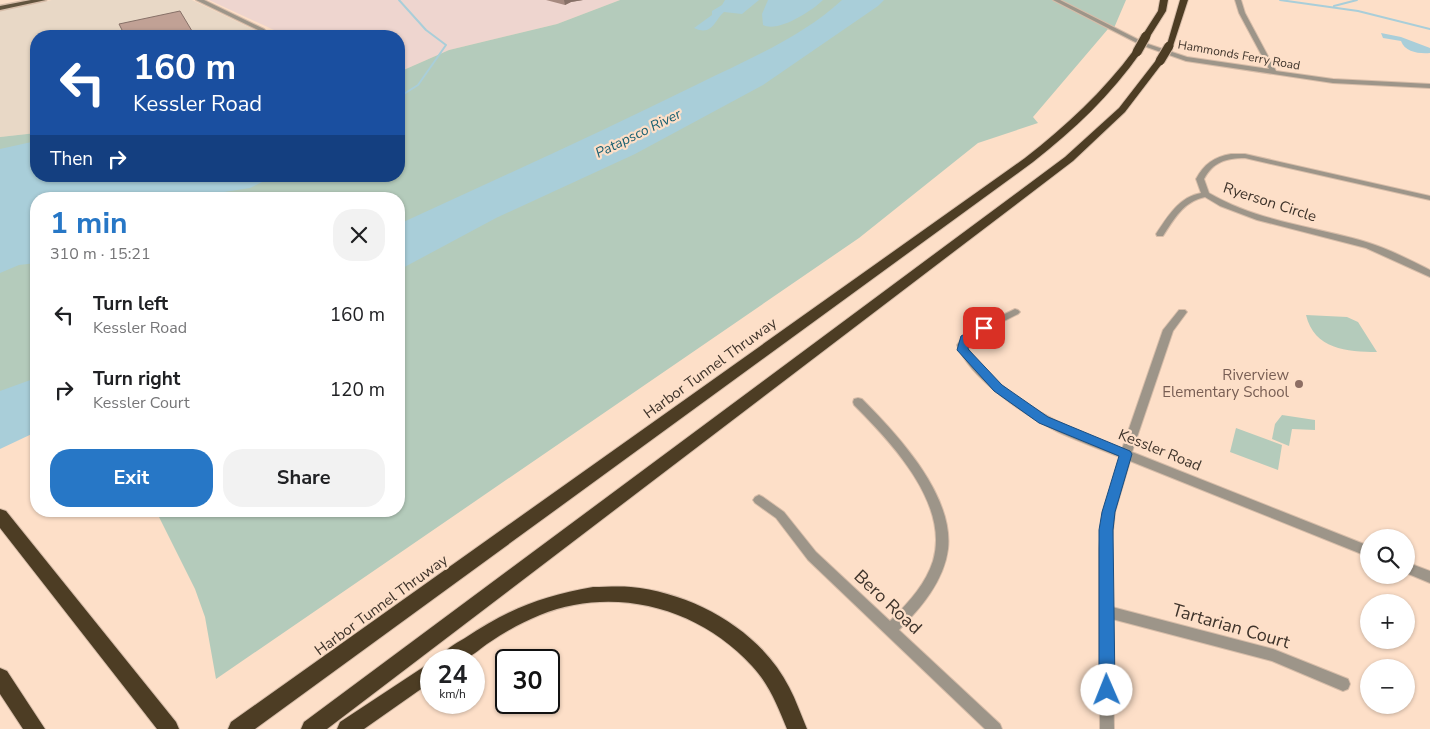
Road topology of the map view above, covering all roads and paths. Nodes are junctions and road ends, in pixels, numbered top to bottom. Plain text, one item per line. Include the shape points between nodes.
1 (42, 0) edge
2 (199, 0) edge
3 (1056, 0) edge
4 (1164, 0) edge
5 (1238, 0) edge
6 (1184, 3) edge
7 (0, 8) edge
8 (262, 30) edge
9 (1274, 73) junction
10 (1430, 86) edge
11 (1206, 194) junction
12 (1430, 198) edge
13 (1160, 234) dead end
14 (1430, 274) edge
15 (1015, 312) dead end
16 (1182, 312) dead end
17 (858, 402) dead end
18 (1126, 454) junction
19 (759, 500) dead end
20 (0, 516) edge
21 (1360, 548) edge
22 (1415, 571) edge
23 (1430, 577) edge
24 (1106, 611) junction
25 (890, 630) junction
26 (465, 649) edge
27 (0, 677) edge
28 (420, 679) edge
29 (1343, 684) dead end
30 (35, 729) edge
31 (169, 729) edge
32 (238, 729) edge
33 (311, 729) edge
34 (347, 729) edge
35 (797, 729) edge
36 (995, 729) edge
37 (1107, 729) edge

1 - 7 main road
2 - 8 street
3 - 9 street, Hammonds Ferry Road via 1166,53 1194,61
4 - 32 highway, Harbor Tunnel Thruway, bridge via 1162,11 1115,83 1092,107 1029,160
5 - 9 street
6 - 33 highway, bridge via 1169,46 1160,61 1122,110 1069,159
9 - 10 street, Hammonds Ferry Road via 1346,82
11 - 12 street, Ryerson Circle via 1200,183 1202,174 1219,158 1236,156 1267,160
11 - 13 street via 1195,195 1184,202
11 - 14 street, Ryerson Circle via 1256,216 1373,247
15 - 18 street, Kessler Road via 968,335 962,345 966,356 1026,409 1062,429
16 - 18 street via 1168,330
17 - 25 street via 924,483 942,532 942,548 931,580 914,607
18 - 21 street, Kessler Road
18 - 24 street via 1106,530
19 - 25 street, Bero Road via 780,515 812,556
20 - 31 highway
22 - 23 street
24 - 29 street, Tartarian Court via 1273,656
24 - 37 street
25 - 36 street, Bero Road
26 - 35 highway via 513,619 552,603 593,594 636,594 686,607 715,622 742,642 777,685
27 - 30 highway
28 - 34 highway

